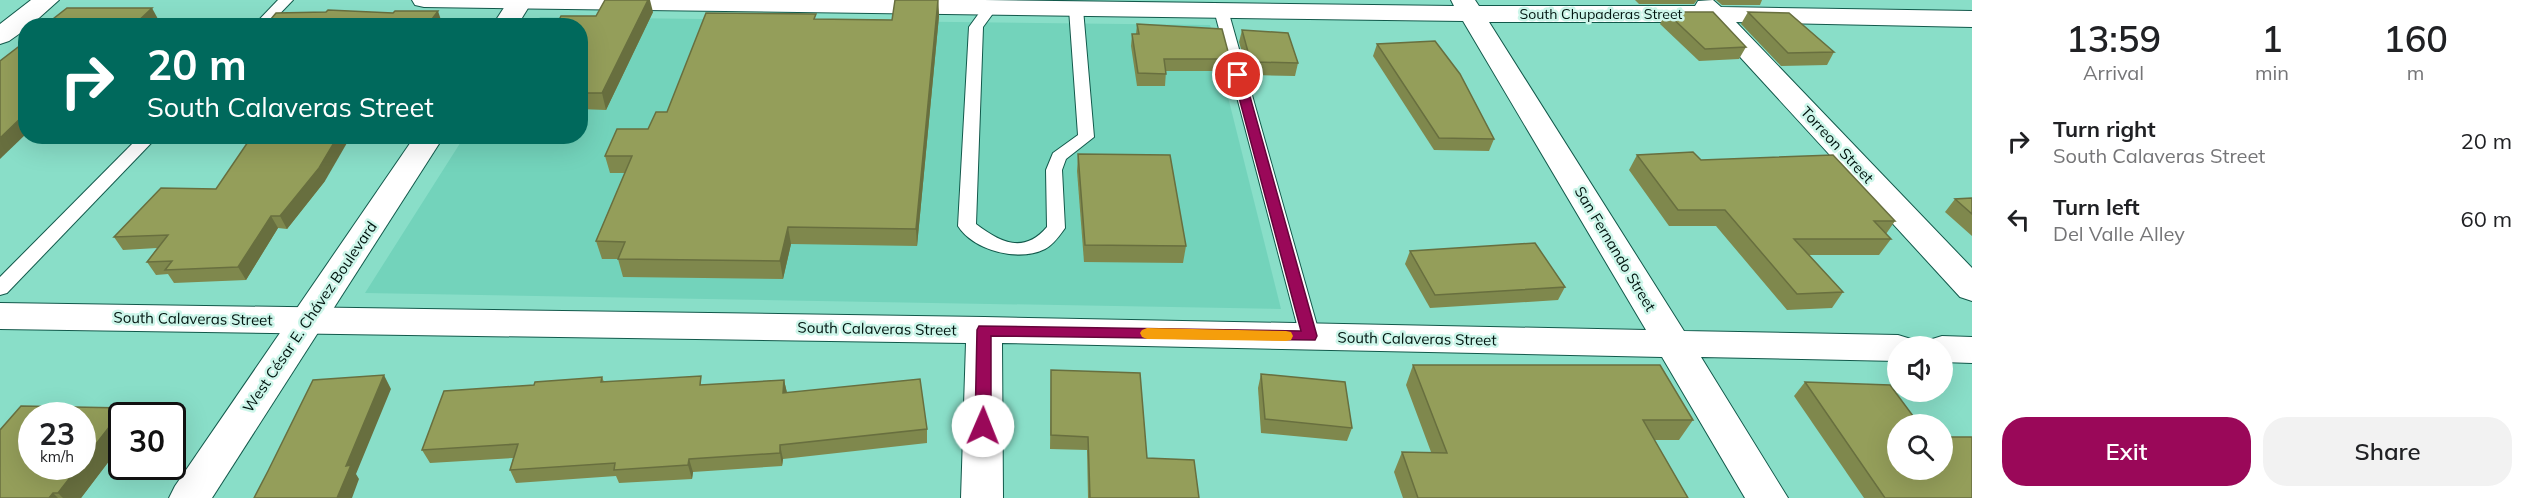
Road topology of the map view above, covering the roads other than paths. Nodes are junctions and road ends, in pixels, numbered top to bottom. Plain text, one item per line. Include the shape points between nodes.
1 (48, 0) edge
2 (286, 0) edge
3 (424, 0) edge
4 (1938, 0) edge
5 (520, 1) edge
6 (990, 4) edge
7 (1226, 6) edge
8 (1468, 7) edge
9 (1709, 7) edge
10 (1076, 9) junction
11 (24, 18) edge
12 (268, 18) edge
13 (509, 18) edge
14 (18, 22) edge
15 (1969, 22) edge
16 (0, 36) edge
17 (142, 144) edge
18 (425, 144) edge
19 (0, 288) edge
20 (1972, 289) edge
21 (0, 316) edge
22 (308, 321) junction
23 (984, 330) junction
24 (1310, 336) junction
25 (1673, 344) junction
26 (1887, 348) edge
27 (1953, 349) edge
28 (1972, 350) edge
29 (190, 498) edge
30 (982, 498) edge
31 (1767, 498) edge

1 - 11 street
2 - 12 lane
3 - 5 street, South Chupaderas Street
4 - 15 street
5 - 6 street, South Chupaderas Street
5 - 13 street
6 - 10 street, South Chupaderas Street
6 - 10 lane via 976,27 967,226 988,243 1015,249 1040,244 1056,228 1054,170 1059,157 1086,137
7 - 8 street, South Chupaderas Street
7 - 10 street, South Chupaderas Street
7 - 24 lane
8 - 9 street, South Chupaderas Street
8 - 25 street, San Fernando Street
9 - 15 street, South Chupaderas Street
9 - 20 street, Torreon Street
14 - 16 street
17 - 19 lane
18 - 22 street, West César E. Chávez Boulevard
21 - 22 street, South Calaveras Street
22 - 23 street, South Calaveras Street
22 - 29 street, West César E. Chávez Boulevard
23 - 24 street, South Calaveras Street
23 - 30 street
24 - 25 street, South Calaveras Street
25 - 26 street, South Calaveras Street
25 - 31 street, San Fernando Street
27 - 28 street

